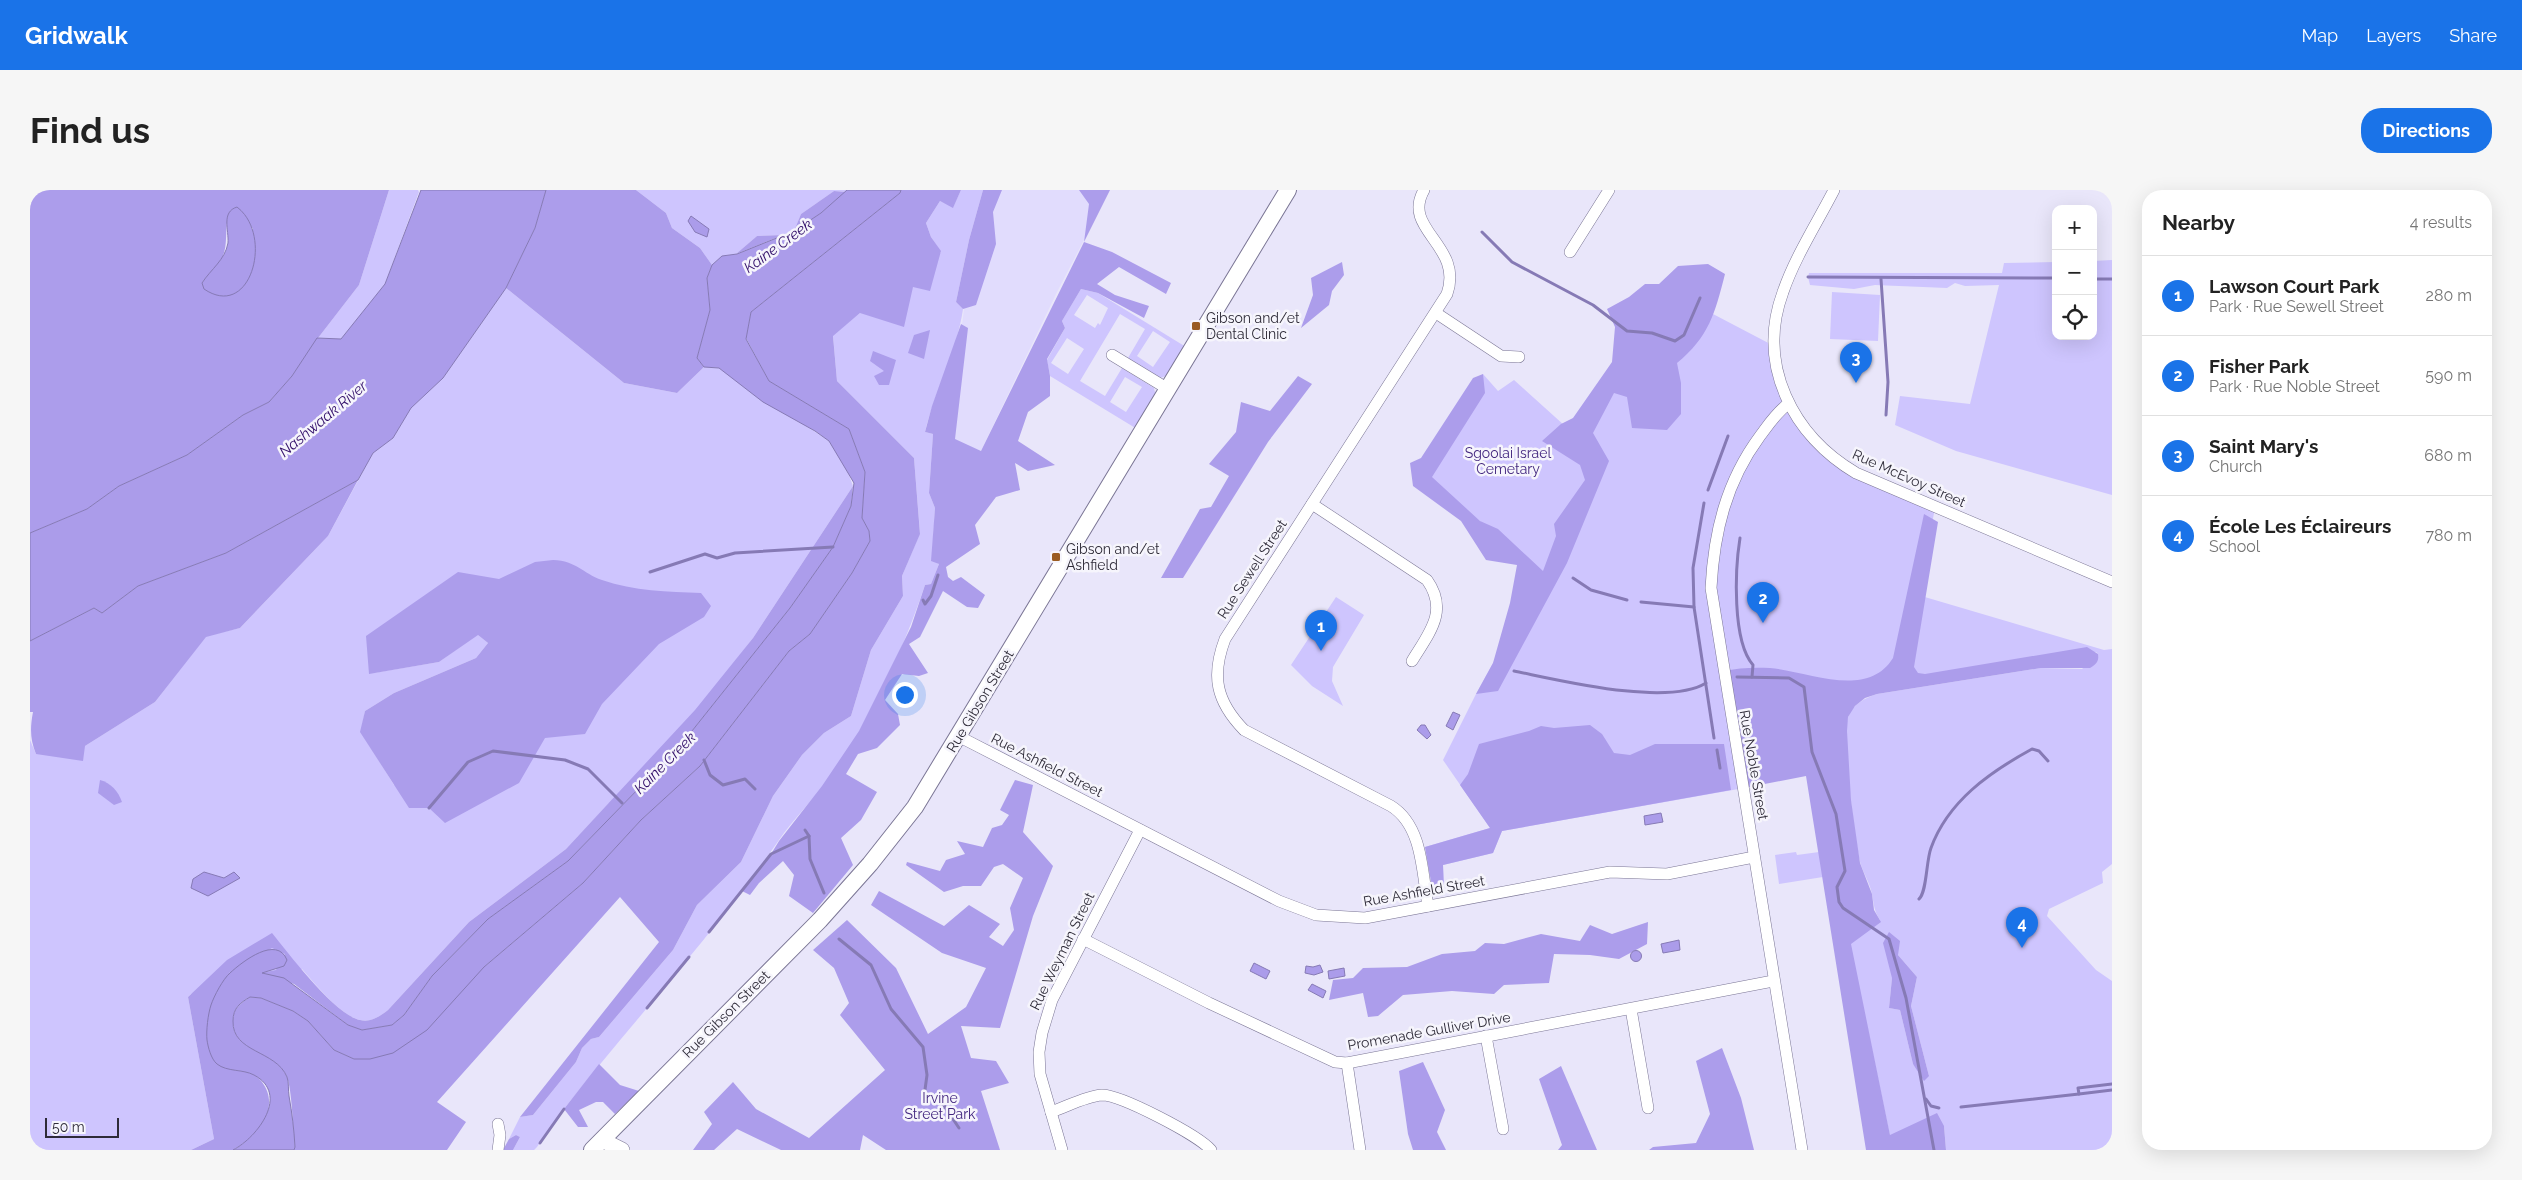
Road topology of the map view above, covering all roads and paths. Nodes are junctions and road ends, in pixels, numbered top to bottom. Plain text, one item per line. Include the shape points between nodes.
1 (1288, 190) edge
2 (1424, 190) edge
3 (1609, 190) edge
4 (1834, 190) edge
5 (1570, 252) dead end
6 (1436, 312) junction
7 (1112, 355) dead end
8 (1519, 357) dead end
9 (1168, 389) junction
10 (1788, 404) junction
11 (1312, 504) junction
12 (2112, 582) edge
13 (1412, 661) dead end
14 (958, 736) junction
15 (1140, 830) junction
16 (1754, 858) junction
17 (1428, 906) junction
18 (1083, 939) junction
19 (1773, 981) junction
20 (1631, 1009) junction
21 (1486, 1036) junction
22 (1347, 1062) junction
23 (1648, 1108) dead end
24 (1051, 1112) junction
25 (498, 1124) dead end
26 (1503, 1129) dead end
27 (597, 1145) edge
28 (498, 1150) edge
29 (622, 1150) edge
30 (1062, 1150) edge
31 (1211, 1150) edge
32 (1360, 1150) edge
33 (1802, 1150) edge

1 - 9 main road, Rue Gibson Street
2 - 6 street, Rue Sewell Street via 1419,201 1420,219 1447,258 1451,275 1447,294
3 - 5 street
4 - 10 street, Rue McEvoy Street via 1782,293 1777,314 1776,355
6 - 8 street via 1501,356
6 - 11 street, Rue Sewell Street
7 - 9 street
9 - 14 main road, Rue Gibson Street
10 - 12 street, Rue McEvoy Street via 1795,418 1817,444 1856,473
10 - 16 street, Rue Noble Street via 1778,412 1739,468 1724,504 1712,568 1714,611
11 - 13 street via 1427,580 1434,590 1438,603 1436,617
11 - 17 street, Rue Sewell Street via 1225,639 1216,669 1218,686 1232,718 1244,730 1400,812 1412,827 1415,837
14 - 15 street, Rue Ashfield Street
14 - 27 main road, Rue Gibson Street via 915,807 850,888
15 - 17 street, Rue Ashfield Street via 1279,901 1316,915 1365,918
15 - 18 street, Rue Weyman Street
16 - 17 street, Rue Ashfield Street via 1667,874 1610,872
16 - 19 street, Rue Noble Street
18 - 22 street, Promenade Gulliver Drive via 1326,1058
18 - 24 street, Rue Weyman Street via 1052,1000 1042,1033 1040,1074
19 - 20 street, Promenade Gulliver Drive
19 - 33 street, Rue Noble Street
20 - 21 street, Promenade Gulliver Drive
20 - 23 street
21 - 22 street, Promenade Gulliver Drive
21 - 26 street
22 - 32 street
24 - 30 street, Rue Weyman Street
24 - 31 street via 1101,1095 1118,1097 1186,1132
25 - 28 street
27 - 29 street

